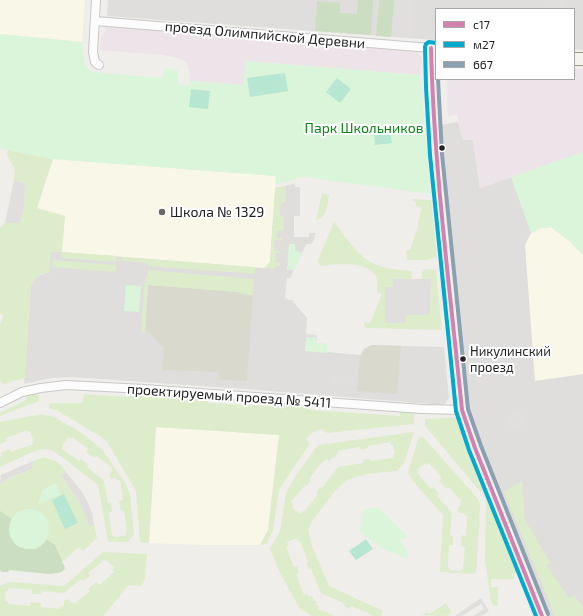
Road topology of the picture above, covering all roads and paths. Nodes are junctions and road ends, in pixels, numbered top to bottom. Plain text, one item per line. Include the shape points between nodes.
1 (96, 0) edge
2 (95, 21) junction
3 (434, 48) edge
4 (99, 65) dead end
5 (0, 403) edge
6 (462, 410) junction
7 (542, 616) edge

1 - 2 street
2 - 3 street, проезд Олимпийской Деревни
2 - 4 street via 93,52 94,59
3 - 6 street via 432,87 436,148
5 - 6 street, проектируемый проезд № 5411 via 22,392 66,385
6 - 7 street

